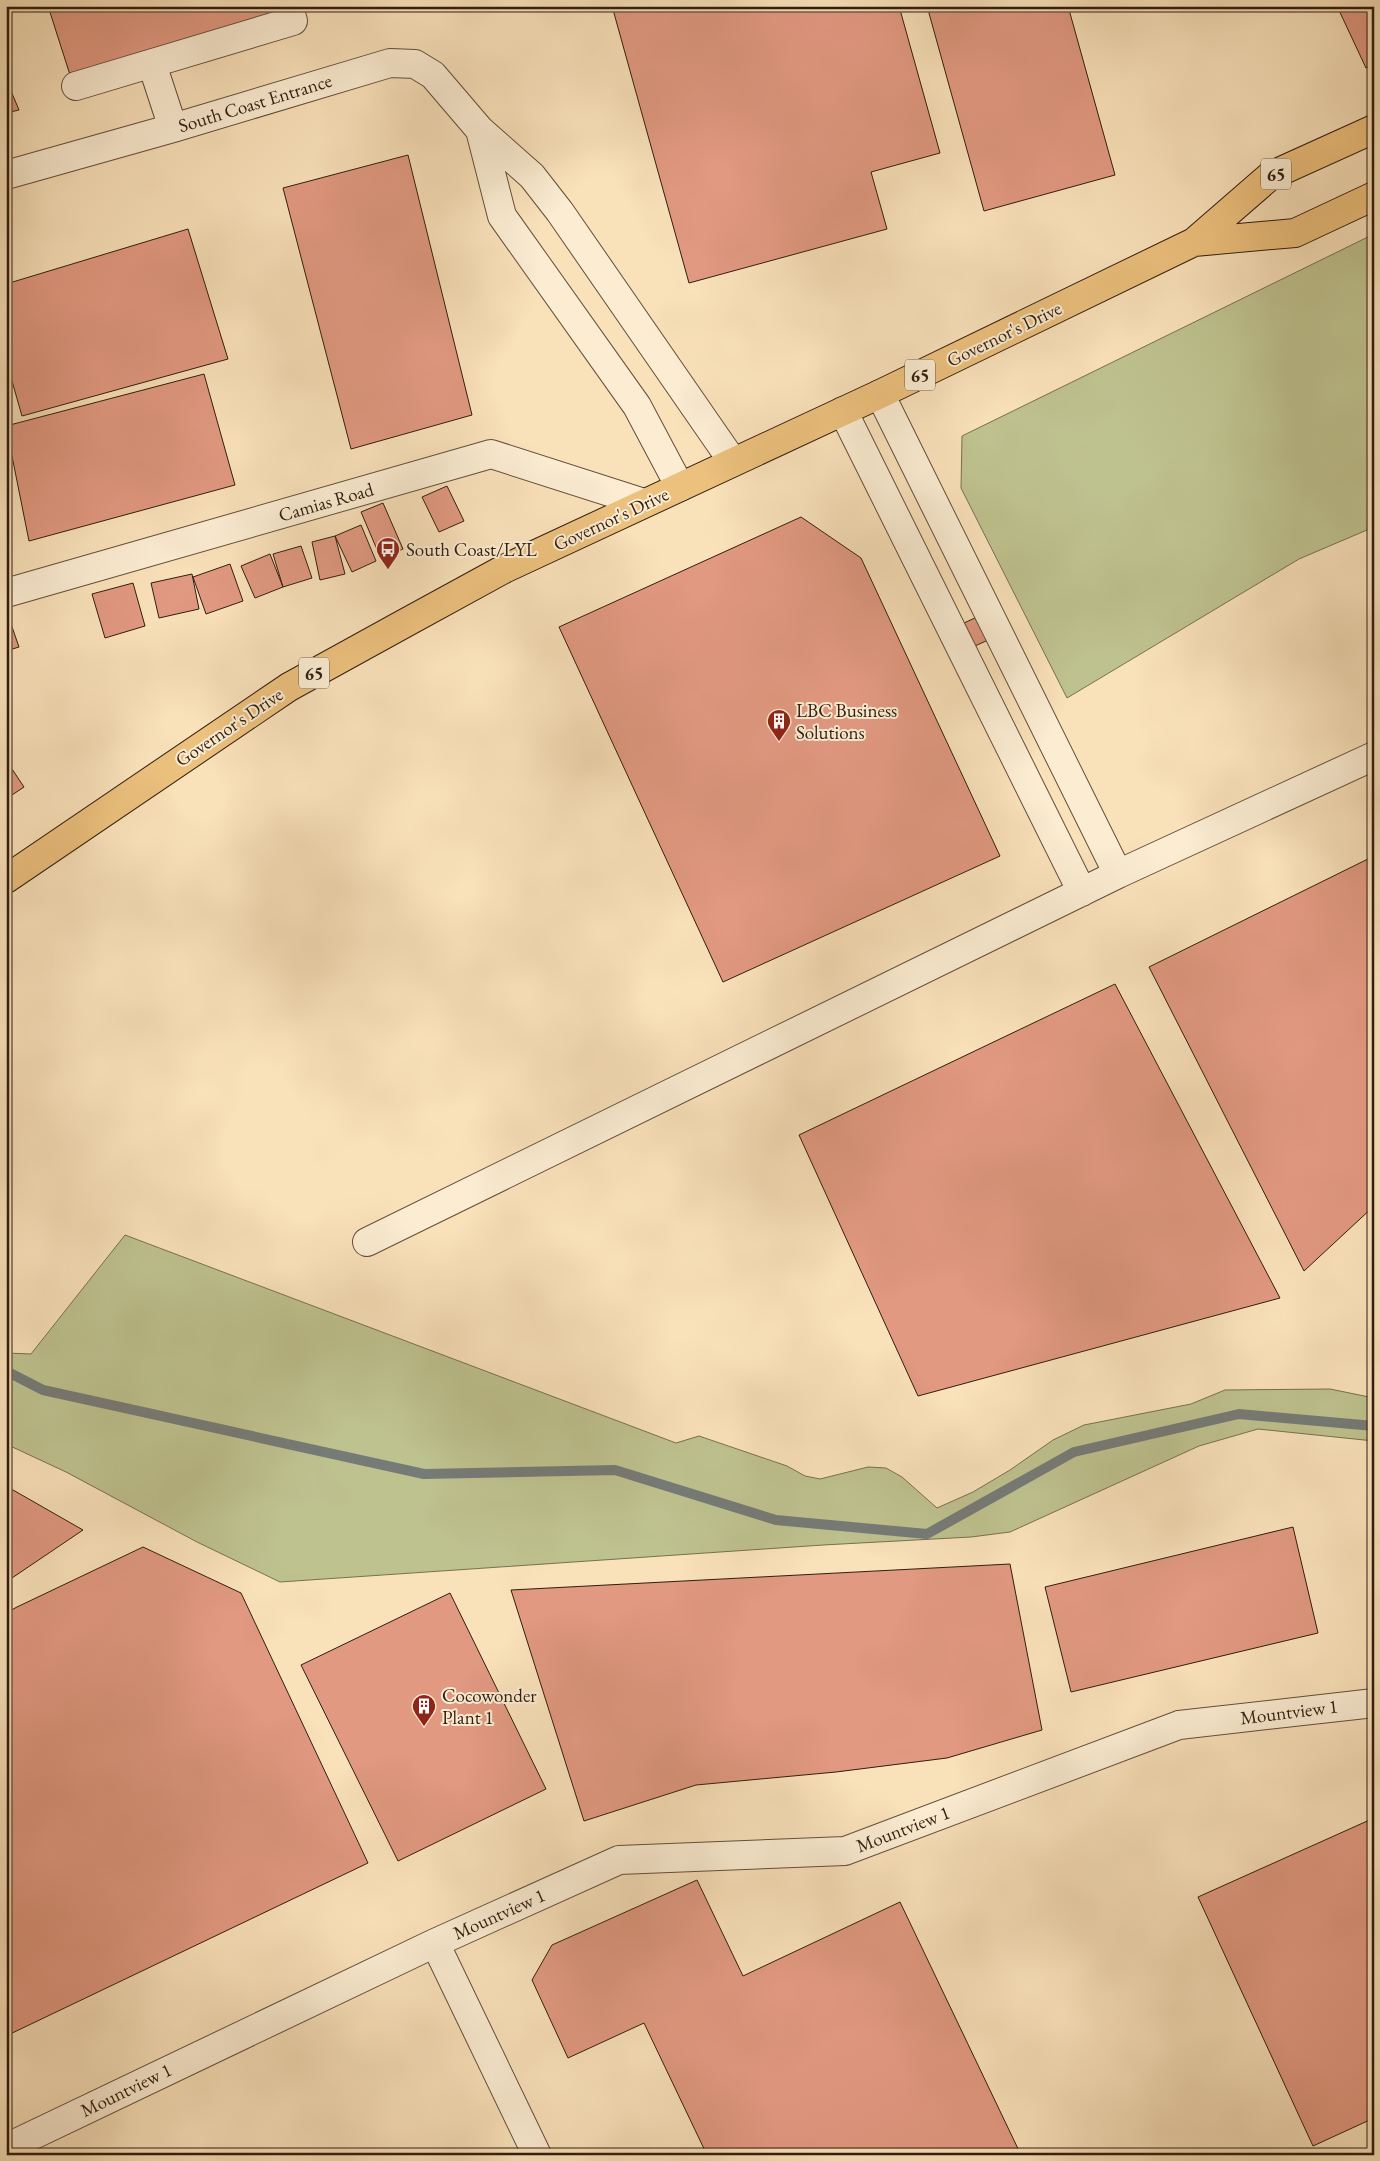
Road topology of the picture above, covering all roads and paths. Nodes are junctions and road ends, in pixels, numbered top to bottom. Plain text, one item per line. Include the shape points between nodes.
1 (289, 6) edge
2 (152, 64) junction
3 (76, 86) dead end
4 (173, 128) junction
5 (1374, 129) edge
6 (480, 130) junction
7 (6, 175) edge
8 (1374, 196) edge
9 (1194, 242) junction
10 (880, 394) junction
11 (843, 411) junction
12 (734, 462) junction
13 (680, 487) junction
14 (644, 503) junction
15 (978, 590) junction
16 (6, 593) edge
17 (941, 608) junction
18 (1374, 756) edge
19 (1118, 874) junction
20 (6, 879) edge
21 (1082, 892) junction
22 (367, 1242) dead end
23 (1374, 1702) edge
24 (435, 1943) junction
25 (6, 2148) edge
26 (537, 2155) edge

1 - 2 street via 293,21
2 - 3 street
2 - 4 street
4 - 6 street, South Coast Entrance via 390,63 414,64 434,75
4 - 7 street, South Coast Entrance
5 - 9 highway, Governor's Drive / 65 via 1270,176
6 - 12 street, South Coast Entrance via 532,176
6 - 13 street via 502,216 637,406
8 - 9 highway, Governor's Drive / 65 via 1295,233
9 - 10 highway, Governor's Drive / 65
10 - 11 highway, Governor's Drive / 65
10 - 15 street
11 - 12 highway, Governor's Drive / 65
11 - 17 street
12 - 13 highway, Governor's Drive / 65
13 - 14 highway, Governor's Drive / 65
14 - 16 street, Camias Road via 491,454
14 - 20 highway, Governor's Drive / 65 via 504,569 289,687
15 - 17 street
15 - 19 street
17 - 21 street
18 - 19 street
19 - 21 street
21 - 22 street
23 - 24 street, Mountview 1 via 1179,1725 845,1851 620,1860
24 - 25 street, Mountview 1
24 - 26 street, Mountview 1

